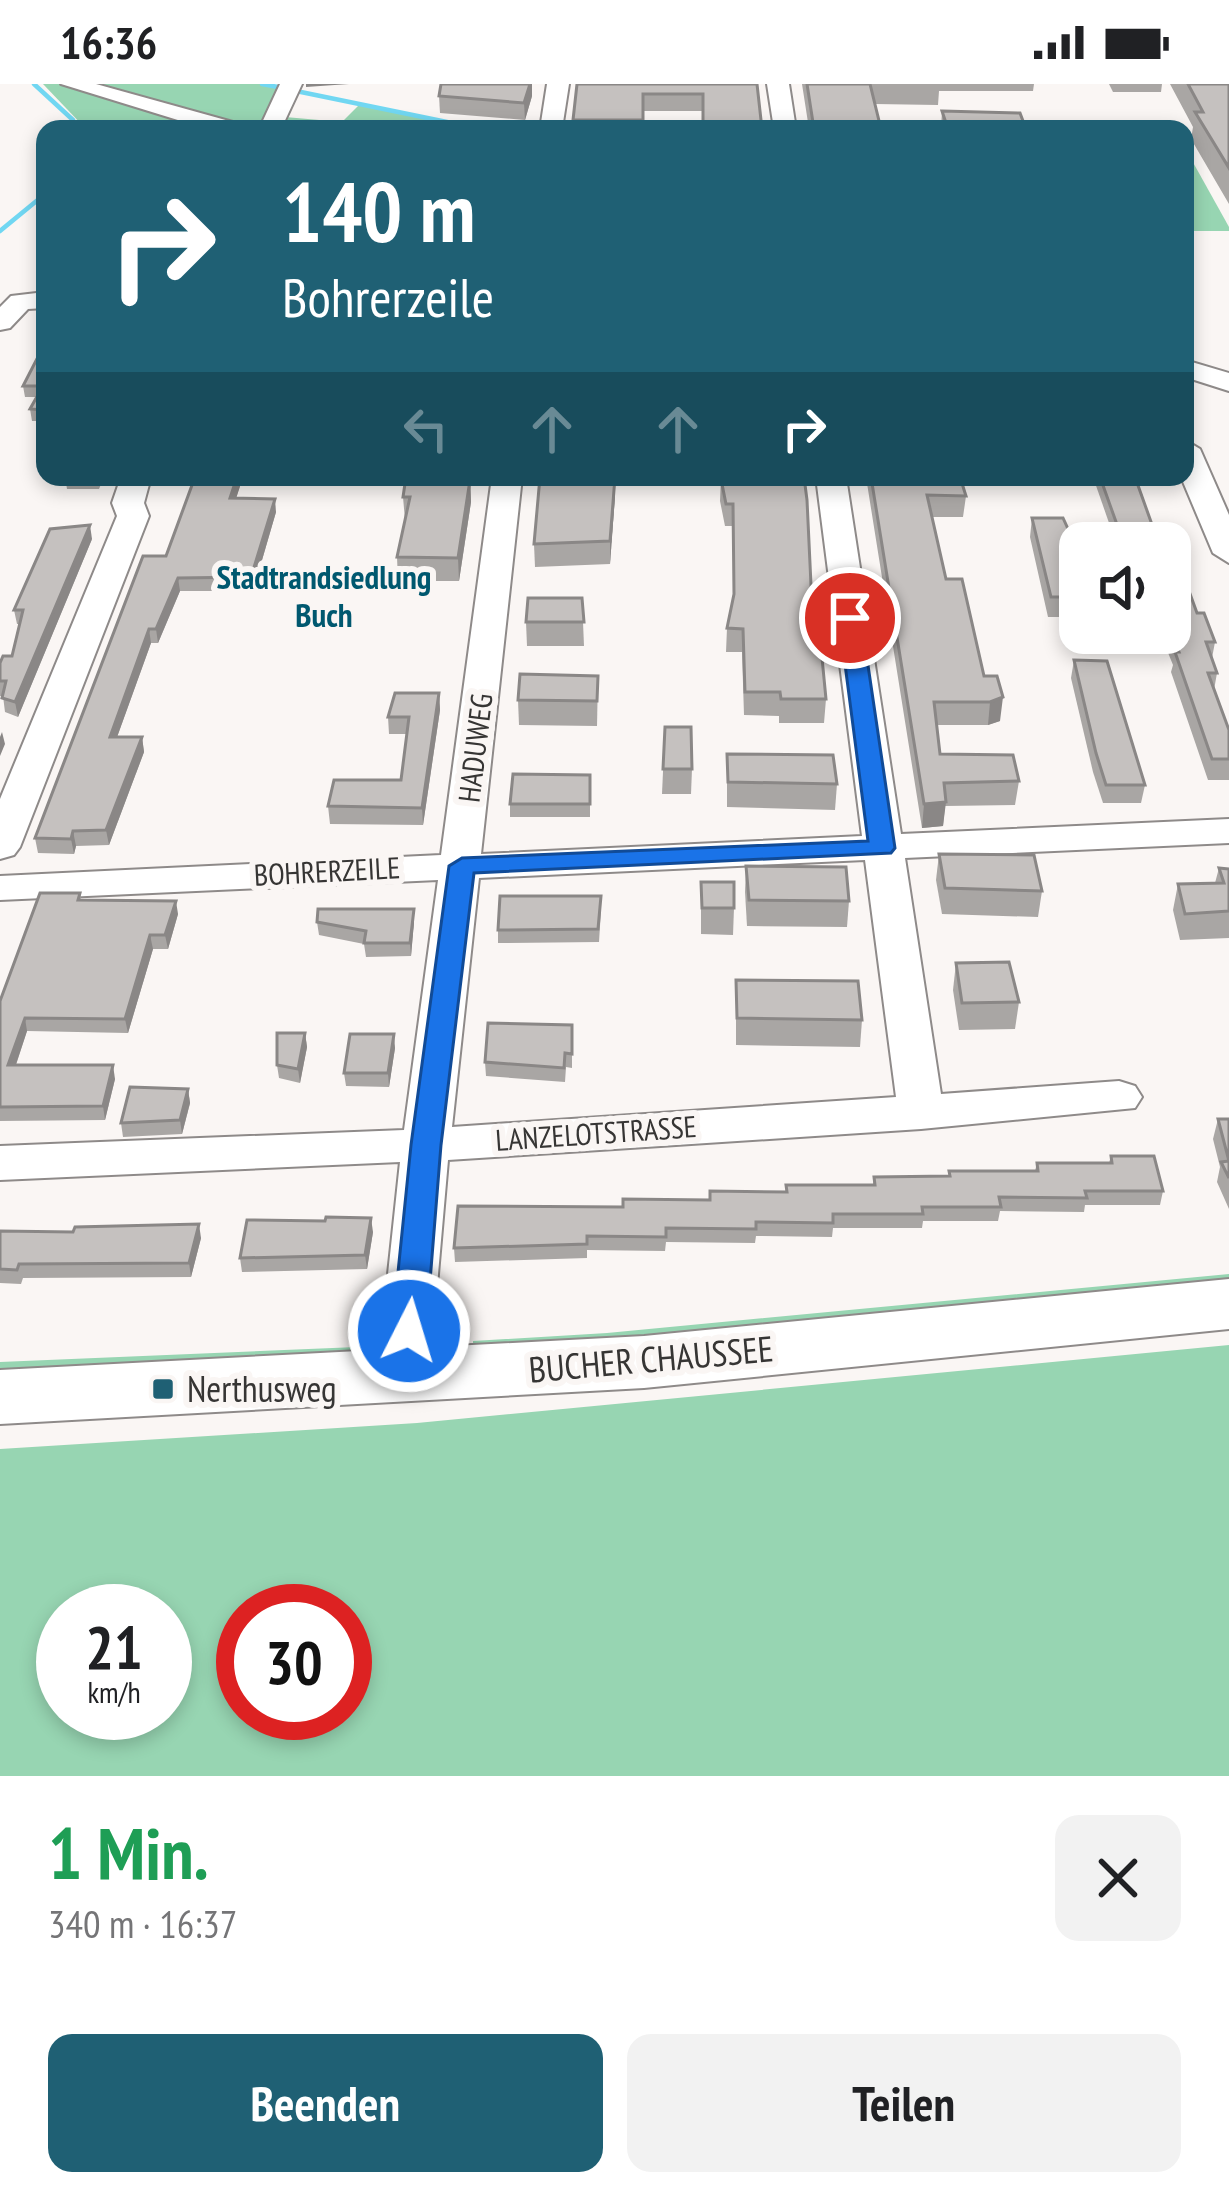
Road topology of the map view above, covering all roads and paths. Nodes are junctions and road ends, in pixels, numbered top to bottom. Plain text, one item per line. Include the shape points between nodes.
1 (72, 84) edge
2 (291, 84) edge
3 (558, 84) edge
4 (778, 84) edge
5 (200, 120) edge
6 (274, 120) edge
7 (552, 120) edge
8 (784, 120) edge
9 (36, 301) edge
10 (0, 322) edge
11 (1194, 371) edge
12 (1229, 382) edge
13 (1194, 470) edge
14 (133, 486) edge
15 (506, 486) edge
16 (832, 486) edge
17 (1229, 553) edge
18 (1229, 830) edge
19 (0, 847) edge
20 (882, 848) junction
21 (462, 866) junction
22 (0, 888) edge
23 (1119, 1097) dead end
24 (921, 1112) junction
25 (426, 1145) junction
26 (0, 1163) edge
27 (1229, 1304) edge
28 (403, 1377) junction
29 (0, 1397) edge

1 - 5 street
2 - 6 street
3 - 7 street
4 - 8 street
9 - 10 street via 20,302
11 - 12 street
13 - 17 street
14 - 19 street via 133,516
15 - 21 street, HADUWEG
16 - 20 street
18 - 20 street, BOHRERZEILE
20 - 21 street, BOHRERZEILE
20 - 24 street
21 - 22 street, BOHRERZEILE
21 - 25 street, HADUWEG
23 - 24 street, LANZELOTSTRASSE
24 - 25 street, LANZELOTSTRASSE
25 - 26 street, LANZELOTSTRASSE
25 - 28 street, HADUWEG
27 - 28 main road, BUCHER CHAUSSEE via 644,1362
28 - 29 main road, BUCHER CHAUSSEE

